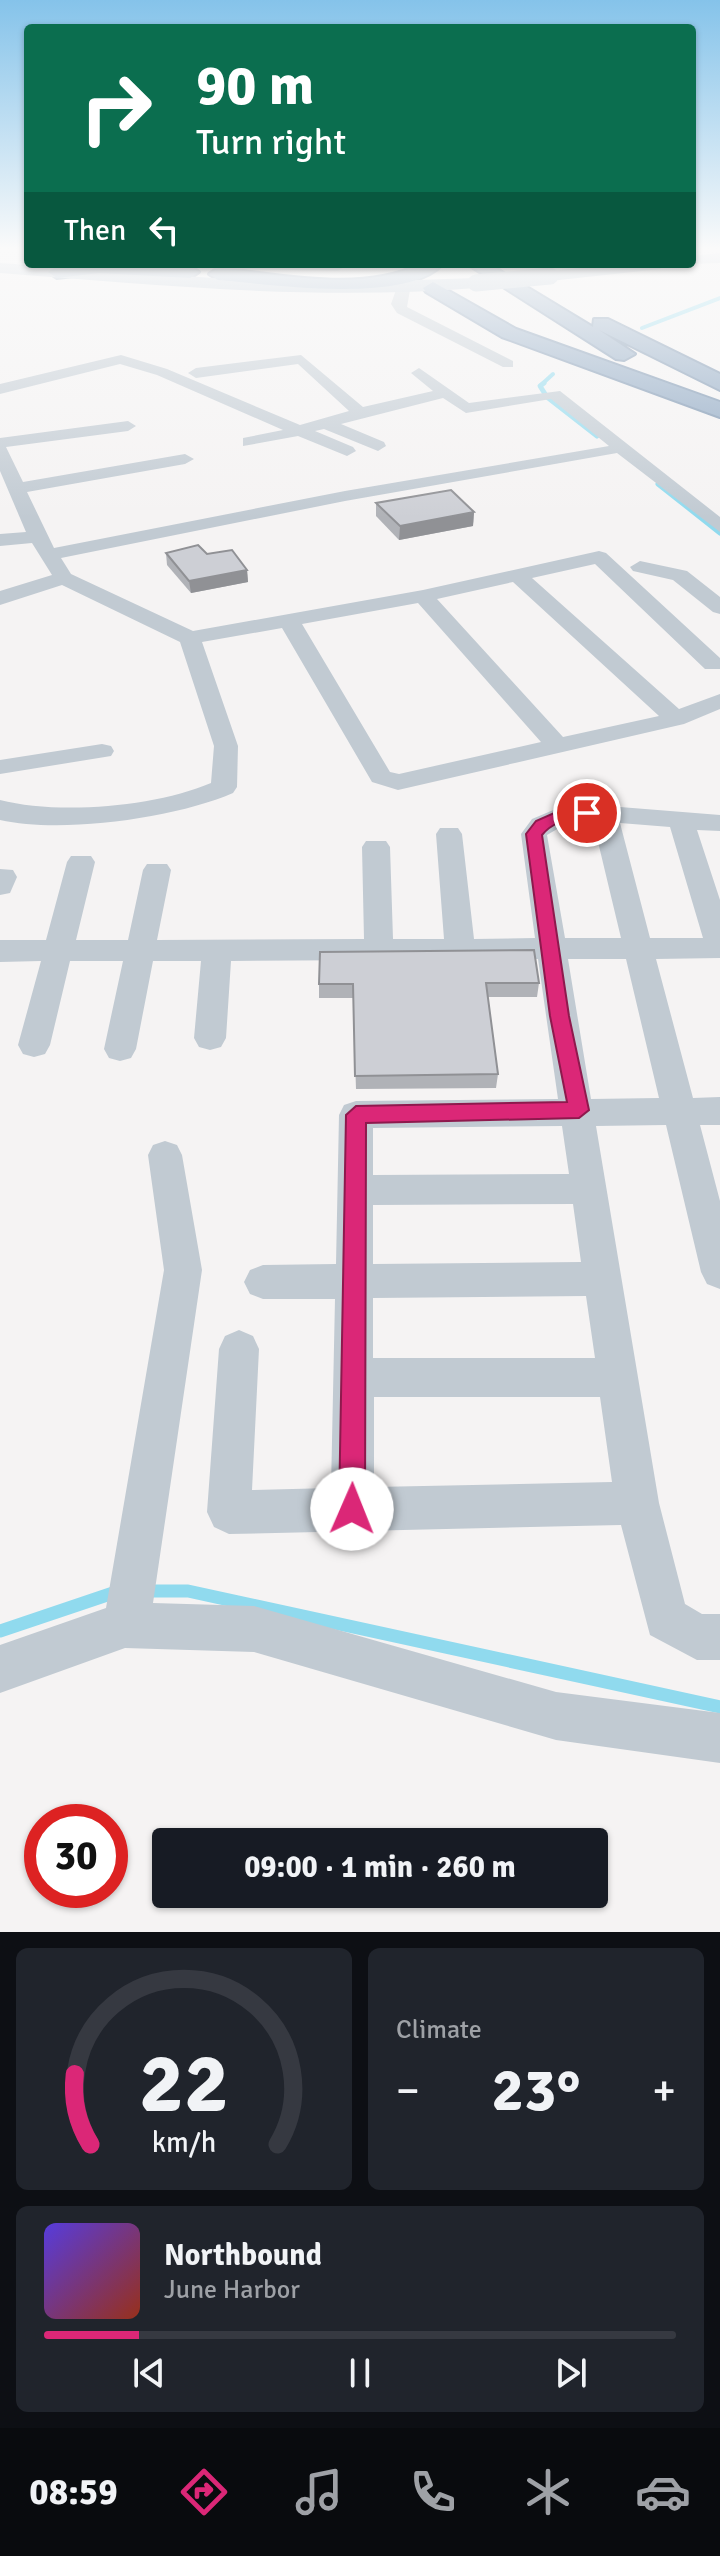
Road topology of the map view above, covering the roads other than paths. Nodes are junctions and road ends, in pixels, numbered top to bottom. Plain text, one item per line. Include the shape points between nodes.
1 (455, 337) edge
2 (520, 337) edge
3 (594, 337) edge
4 (628, 337) edge
5 (634, 341) junction
6 (508, 364) dead end
7 (162, 372) junction
8 (720, 372) edge
9 (196, 373) junction
10 (419, 373) dead end
11 (720, 383) edge
12 (0, 389) edge
13 (445, 393) junction
14 (720, 401) edge
15 (720, 410) edge
16 (360, 413) junction
17 (326, 424) junction
18 (128, 426) dead end
19 (304, 432) junction
20 (249, 442) dead end
21 (378, 446) dead end
22 (347, 451) dead end
23 (610, 451) dead end
24 (1, 452) edge
25 (185, 459) dead end
26 (10, 482) edge
27 (720, 526) edge
28 (0, 540) edge
29 (43, 546) junction
30 (599, 557) junction
31 (640, 567) junction
32 (517, 575) junction
33 (64, 578) junction
34 (423, 596) junction
35 (0, 599) edge
36 (720, 608) edge
37 (289, 621) junction
38 (190, 638) junction
39 (716, 655) edge
40 (720, 701) edge
41 (676, 719) junction
42 (558, 746) junction
43 (102, 751) dead end
44 (0, 767) edge
45 (0, 808) edge
46 (604, 814) junction
47 (681, 820) junction
48 (720, 823) edge
49 (449, 834) dead end
50 (376, 847) dead end
51 (81, 862) dead end
52 (157, 870) dead end
53 (720, 946) edge
54 (550, 948) junction
55 (639, 948) junction
56 (60, 949) junction
57 (139, 949) junction
58 (217, 949) junction
59 (460, 949) junction
60 (379, 950) junction
61 (0, 951) edge
62 (210, 1038) dead end
63 (34, 1045) dead end
64 (120, 1049) dead end
65 (579, 1110) junction
66 (679, 1111) junction
67 (720, 1111) edge
68 (165, 1155) dead end
69 (590, 1189) junction
70 (355, 1190) junction
71 (720, 1272) edge
72 (604, 1279) junction
73 (263, 1282) dead end
74 (354, 1283) junction
75 (239, 1349) dead end
76 (618, 1377) junction
77 (353, 1378) junction
78 (637, 1503) junction
79 (352, 1509) junction
80 (130, 1605) junction
81 (720, 1637) edge
82 (0, 1669) edge
83 (720, 1738) edge

1 - 6 street
2 - 15 highway
3 - 14 highway
4 - 5 highway
5 - 8 highway
5 - 11 highway
7 - 9 street
7 - 12 street via 121,359
7 - 19 street
9 - 16 street via 301,359
9 - 17 street
10 - 13 street
13 - 16 street
13 - 27 street via 466,408 554,394
16 - 17 street
17 - 19 street
17 - 21 street
18 - 24 street
19 - 20 street
19 - 22 street
23 - 29 street
24 - 26 street
25 - 26 street
26 - 29 street
28 - 29 street
29 - 33 street
30 - 31 street via 618,557
30 - 32 street
30 - 39 street
31 - 36 street via 680,575
31 - 39 street
32 - 34 street
32 - 41 street
33 - 35 street
33 - 38 street
34 - 37 street
34 - 42 street
37 - 38 street
37 - 42 street via 381,777 398,782
38 - 45 street via 226,746 224,787 210,795 138,808 37,816
40 - 41 street
41 - 42 street
43 - 44 street
46 - 47 street
46 - 54 street via 570,811 534,834
46 - 55 street
47 - 48 street
47 - 53 street
49 - 59 street
50 - 60 street
51 - 56 street
52 - 57 street
53 - 55 street
54 - 55 street
54 - 59 street
54 - 65 street
55 - 66 street
56 - 57 street
56 - 61 street
56 - 63 street
57 - 58 street
57 - 64 street
58 - 60 street
58 - 62 street
59 - 60 street
65 - 66 street
65 - 69 street
65 - 70 street via 356,1115
66 - 67 street
66 - 71 street
68 - 80 street via 183,1270
69 - 70 street
69 - 72 street
70 - 74 street
72 - 74 street
72 - 76 street
73 - 74 street
74 - 77 street
75 - 79 street via 229,1512
76 - 77 street
76 - 78 street
77 - 79 street
78 - 79 street
78 - 81 street via 666,1619 697,1637
80 - 82 street
80 - 83 street via 254,1629 556,1716

